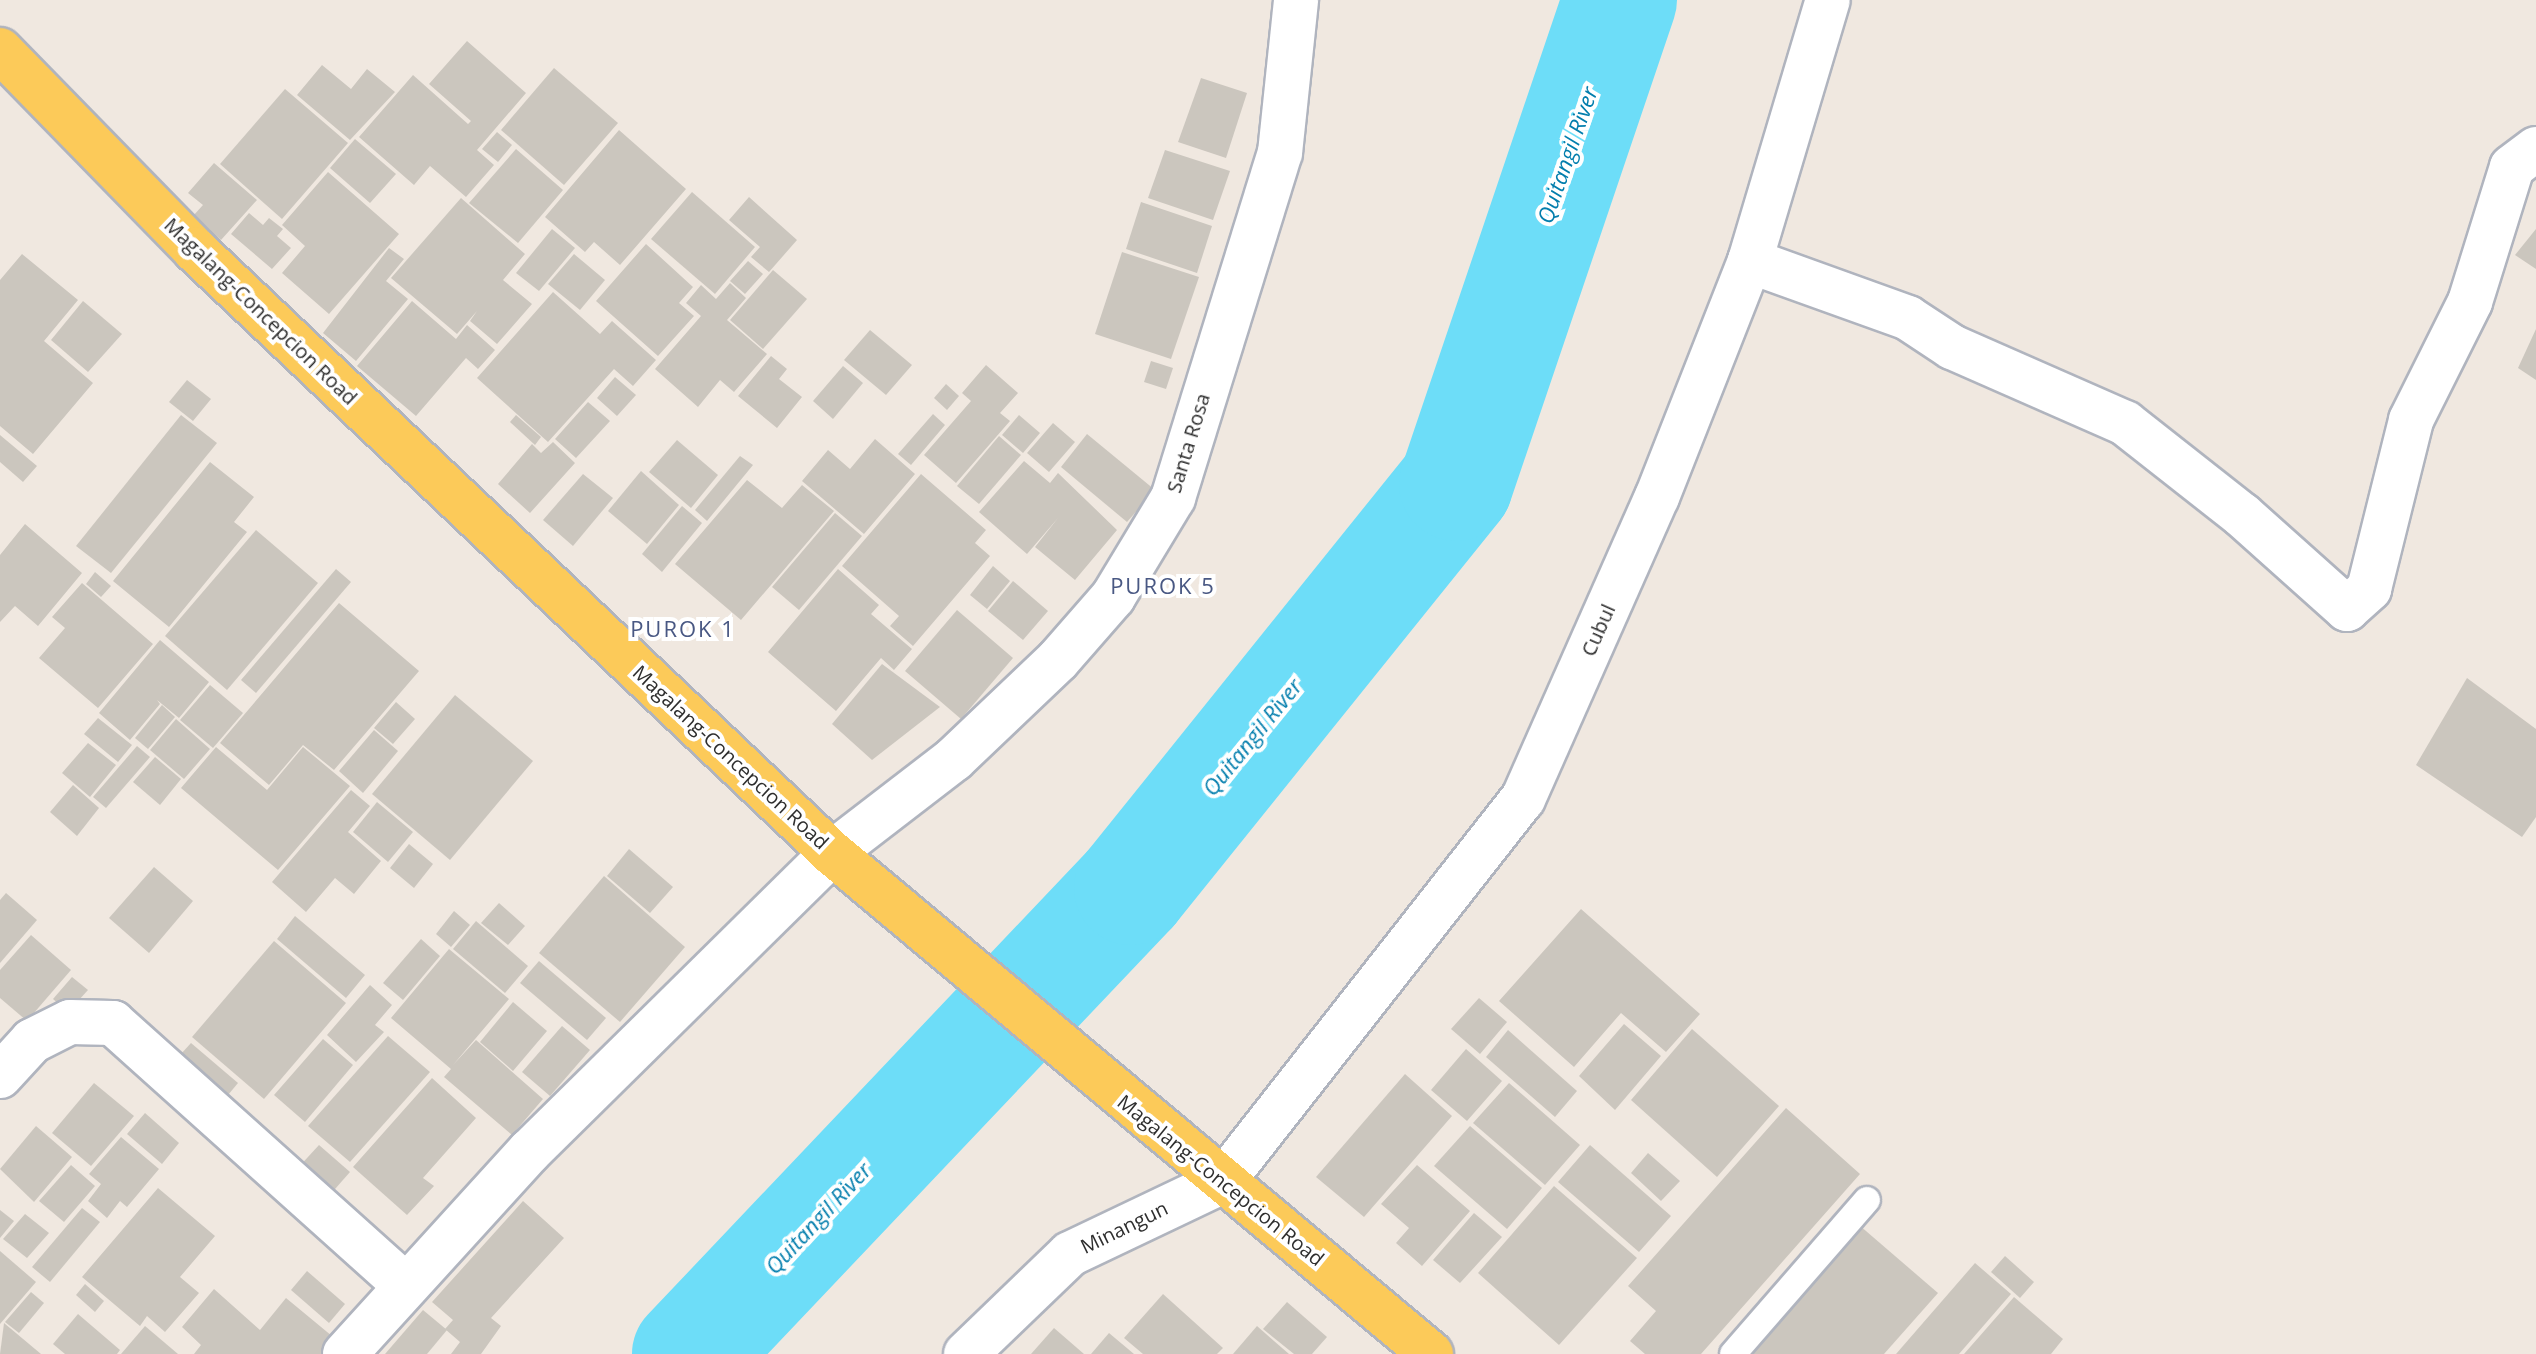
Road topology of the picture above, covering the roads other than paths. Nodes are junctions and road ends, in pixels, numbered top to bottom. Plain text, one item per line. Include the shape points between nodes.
1 (1296, 0) edge
2 (1828, 0) edge
3 (0, 50) edge
4 (2536, 149) edge
5 (1750, 261) junction
6 (832, 853) junction
7 (0, 1076) edge
8 (1223, 1181) junction
9 (1867, 1200) dead end
10 (406, 1286) junction
11 (345, 1354) edge
12 (966, 1354) edge
13 (1431, 1354) edge
14 (1733, 1354) edge

1 - 6 street, Santa Rosa via 1280,153 1173,498 1113,597 1058,660 954,759
2 - 5 street, Cubul
3 - 6 main road, Magalang-Concepcion Road via 195,250
4 - 5 street via 2512,167 2470,302 2411,420 2369,589 2347,609 2242,515 2125,423 1952,347 1908,318
5 - 8 street, Cubul via 1657,497 1523,799
6 - 8 main road, Magalang-Concepcion Road
6 - 10 street, Santa Rosa via 530,1151
7 - 10 street via 32,1041 70,1022 113,1023
8 - 12 street, Minangun via 1070,1254
8 - 13 main road, Magalang-Concepcion Road
9 - 14 lane
10 - 11 street, Santa Rosa

